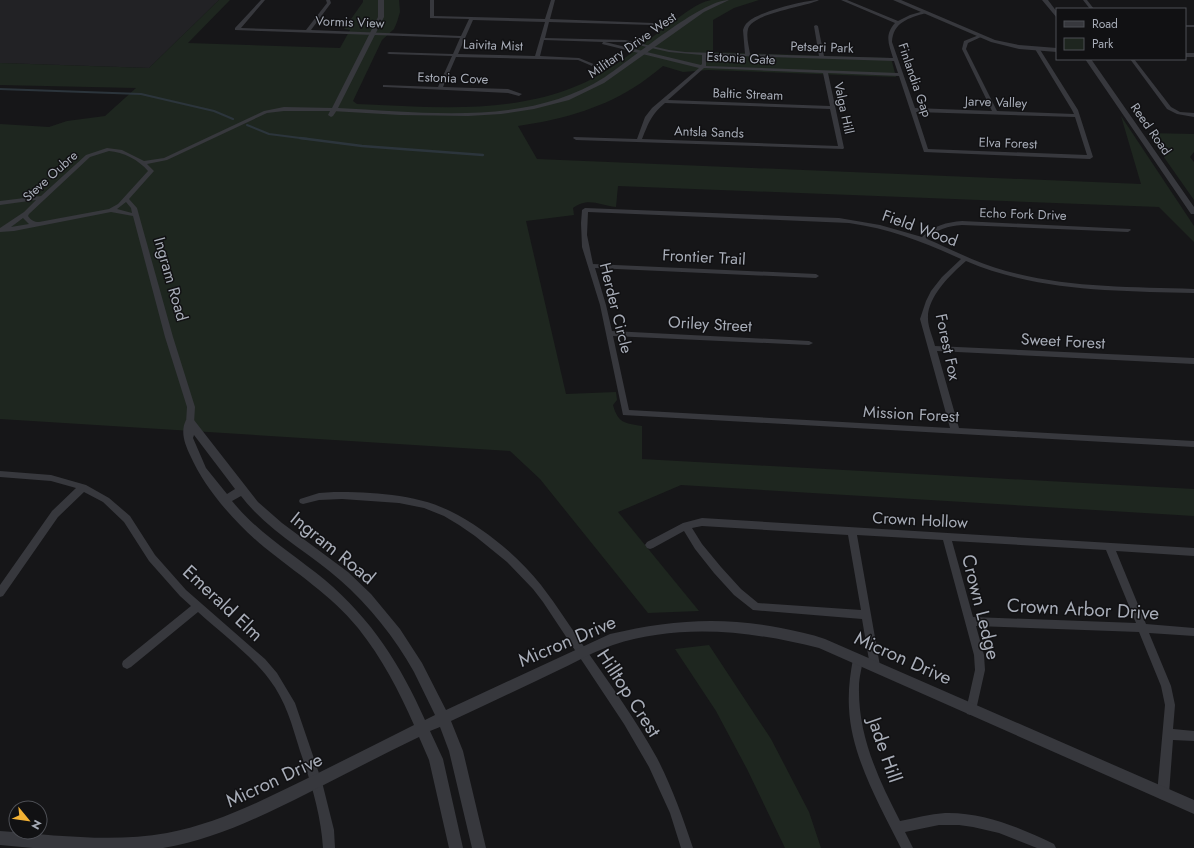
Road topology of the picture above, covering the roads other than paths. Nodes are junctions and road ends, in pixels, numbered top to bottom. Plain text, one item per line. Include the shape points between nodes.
1 (263, 0) edge
2 (328, 0) edge
3 (381, 0) edge
4 (432, 0) edge
5 (553, 0) edge
6 (726, 0) edge
7 (818, 0) edge
8 (843, 0) edge
9 (896, 0) edge
10 (1045, 0) edge
11 (1085, 0) edge
12 (1091, 8) edge
13 (924, 12) junction
14 (1056, 15) edge
15 (471, 19) junction
16 (547, 21) junction
17 (898, 23) junction
18 (653, 24) dead end
19 (816, 26) dead end
20 (308, 32) junction
21 (373, 34) junction
22 (462, 36) junction
23 (979, 36) junction
24 (542, 39) junction
25 (584, 40) junction
26 (652, 47) junction
27 (1037, 49) junction
28 (1056, 50) edge
29 (389, 53) dead end
30 (642, 53) junction
31 (704, 54) junction
32 (454, 55) junction
33 (748, 55) junction
34 (537, 57) junction
35 (822, 58) junction
36 (896, 60) junction
37 (1089, 60) edge
38 (1133, 60) edge
39 (594, 64) dead end
40 (703, 68) junction
41 (825, 72) junction
42 (900, 75) junction
43 (385, 86) dead end
44 (440, 88) junction
45 (519, 94) dead end
46 (663, 101) junction
47 (833, 108) junction
48 (914, 110) junction
49 (332, 113) junction
50 (995, 113) junction
51 (1194, 115) edge
52 (1077, 116) junction
53 (576, 138) dead end
54 (639, 140) junction
55 (841, 148) joint
56 (926, 151) joint
57 (164, 159) junction
58 (142, 163) junction
59 (151, 171) junction
60 (42, 198) junction
61 (126, 199) junction
62 (0, 203) edge
63 (111, 210) junction
64 (585, 210) joint
65 (1194, 212) edge
66 (26, 213) junction
67 (135, 214) junction
68 (36, 224) junction
69 (1128, 230) dead end
70 (1, 231) edge
71 (923, 240) junction
72 (965, 259) junction
73 (591, 266) junction
74 (816, 276) dead end
75 (1194, 291) edge
76 (609, 333) junction
77 (809, 343) dead end
78 (932, 348) junction
79 (1194, 361) edge
80 (626, 413) joint
81 (190, 423) junction
82 (955, 430) junction
83 (1194, 444) edge
84 (0, 474) edge
85 (83, 487) junction
86 (242, 490) junction
87 (226, 500) junction
88 (303, 501) dead end
89 (686, 526) junction
90 (852, 531) junction
91 (946, 536) junction
92 (650, 545) dead end
93 (1109, 546) junction
94 (1194, 552) edge
95 (0, 593) edge
96 (199, 606) junction
97 (867, 615) junction
98 (970, 621) junction
99 (1142, 628) junction
100 (1194, 632) edge
101 (583, 652) junction
102 (858, 659) junction
103 (127, 664) dead end
104 (875, 666) junction
105 (972, 710) junction
106 (443, 718) junction
107 (423, 728) junction
108 (1168, 734) junction
109 (1194, 736) edge
110 (316, 782) junction
111 (1163, 794) junction
112 (1194, 807) edge
113 (897, 828) junction
114 (0, 838) edge
115 (330, 848) edge
116 (456, 848) edge
117 (480, 848) edge
118 (687, 848) edge
119 (907, 848) edge
120 (1050, 848) edge

1 - 20 street, Vormis View via 237,29
2 - 20 street via 328,4
3 - 21 street via 381,17
4 - 15 street via 432,17
5 - 16 street
6 - 26 street, Military Drive West via 702,11
7 - 33 street via 764,15 748,23
8 - 17 street
9 - 13 street
10 - 14 street
11 - 12 street
13 - 17 street, Finlandia Gap
13 - 23 street
15 - 16 street
15 - 22 street
16 - 18 street
16 - 24 street
17 - 36 street, Finlandia Gap via 889,37
19 - 35 street
20 - 21 street, Vormis View
21 - 22 street, Vormis View
21 - 49 street
22 - 32 street
23 - 27 street
23 - 50 street via 966,42 964,49
24 - 25 street, Estonia Gate
24 - 34 street
25 - 26 street, Estonia Gate via 625,41
25 - 30 street, Estonia Gate
26 - 30 street, Military Drive West
26 - 31 street, Petseri Park
27 - 28 street
27 - 52 street
29 - 32 street, Laivita Mist
30 - 40 street, Estonia Gate
30 - 49 street, Military Drive West via 587,90 555,101 521,108 457,114
31 - 33 street, Petseri Park
31 - 40 street
32 - 34 street, Laivita Mist
32 - 44 street
33 - 35 street, Petseri Park
34 - 39 street, Laivita Mist via 579,59
35 - 36 street, Petseri Park
36 - 42 street, Finlandia Gap
37 - 65 street, Reed Road
38 - 51 street via 1169,108 1179,113
40 - 41 street, Estonia Gate
40 - 46 street
41 - 42 street, Estonia Gate
41 - 47 street, Valga Hill
42 - 48 street, Finlandia Gap
43 - 44 street, Estonia Cove
44 - 45 street, Estonia Cove via 508,91
46 - 47 street, Baltic Stream
46 - 54 street via 648,117
47 - 55 street, Valga Hill
48 - 50 street, Jarve Valley
48 - 56 street, Finlandia Gap
49 - 57 street via 284,109 266,112
50 - 52 street, Jarve Valley
52 - 56 street, Elva Forest via 1090,157
53 - 54 street, Antsla Sands
54 - 55 street, Antsla Sands
57 - 58 street
57 - 59 street
58 - 59 street, Steve Oubre
58 - 60 street, Steve Oubre via 115,149 94,153
59 - 61 street, Steve Oubre
60 - 62 street
60 - 66 street, Steve Oubre
61 - 63 street, Steve Oubre
61 - 67 street, Ingram Road via 134,208
63 - 67 street
63 - 68 street, Steve Oubre
64 - 71 street, Field Wood via 839,220 889,228
64 - 73 street, Herder Circle via 583,239
66 - 68 street, Steve Oubre via 30,223
66 - 70 street
67 - 81 street, Ingram Road via 191,407
68 - 70 street
69 - 71 street, Echo Fork Drive via 955,224 938,227
71 - 72 street, Field Wood
72 - 75 street, Field Wood via 1007,274 1060,284
72 - 78 street, Forest Fox via 934,290 928,302 924,319
73 - 74 street, Frontier Trail
73 - 76 street, Herder Circle
76 - 77 street, Oriley Street
76 - 80 street, Herder Circle
78 - 79 street, Sweet Forest
78 - 82 street, Forest Fox
80 - 82 street, Mission Forest
81 - 86 street, Ingram Road
81 - 87 street, Ingram Road via 188,438 202,470
82 - 83 street, Mission Forest
84 - 85 street, Emerald Elm via 51,478
85 - 95 street via 44,527
85 - 96 street, Emerald Elm via 106,500 127,519 152,558 183,593
86 - 87 street
86 - 106 street, Ingram Road via 259,510 344,576 367,598 396,633 418,667
87 - 107 street, Ingram Road via 238,516 267,543 320,583 362,624 390,663
88 - 101 street, Hilltop Crest via 331,494 397,499 449,514 472,529 522,570 536,585
89 - 90 street, Crown Hollow via 702,522
89 - 92 street, Crown Hollow
89 - 97 street via 704,554 743,598 756,606
90 - 91 street, Crown Hollow
90 - 97 street
91 - 93 street, Crown Hollow
91 - 98 street, Crown Ledge
93 - 94 street, Crown Hollow
93 - 99 street
96 - 103 street
96 - 110 street, Emerald Elm via 274,676 290,703
97 - 104 street
98 - 99 street, Crown Arbor Drive
98 - 105 street, Crown Ledge via 979,655 980,670
99 - 100 street, Crown Arbor Drive
99 - 108 street via 1166,686 1170,705
101 - 102 street, Micron Drive via 636,632 691,625 732,625 790,634 821,643
101 - 106 street, Micron Drive
101 - 118 street, Hilltop Crest via 653,763 675,812
102 - 104 street, Micron Drive
102 - 113 street, Jade Hill via 853,705 860,743 866,762
104 - 105 street, Micron Drive
105 - 111 street, Micron Drive
106 - 107 street, Micron Drive
106 - 117 street, Ingram Road via 456,751
107 - 110 street, Micron Drive
107 - 116 street, Ingram Road via 436,759
108 - 109 street
108 - 111 street
110 - 114 street, Micron Drive via 228,822 156,842 84,845
110 - 115 street, Emerald Elm
111 - 112 street, Micron Drive
113 - 119 street, Jade Hill
113 - 120 street via 945,819 979,822 1014,832

